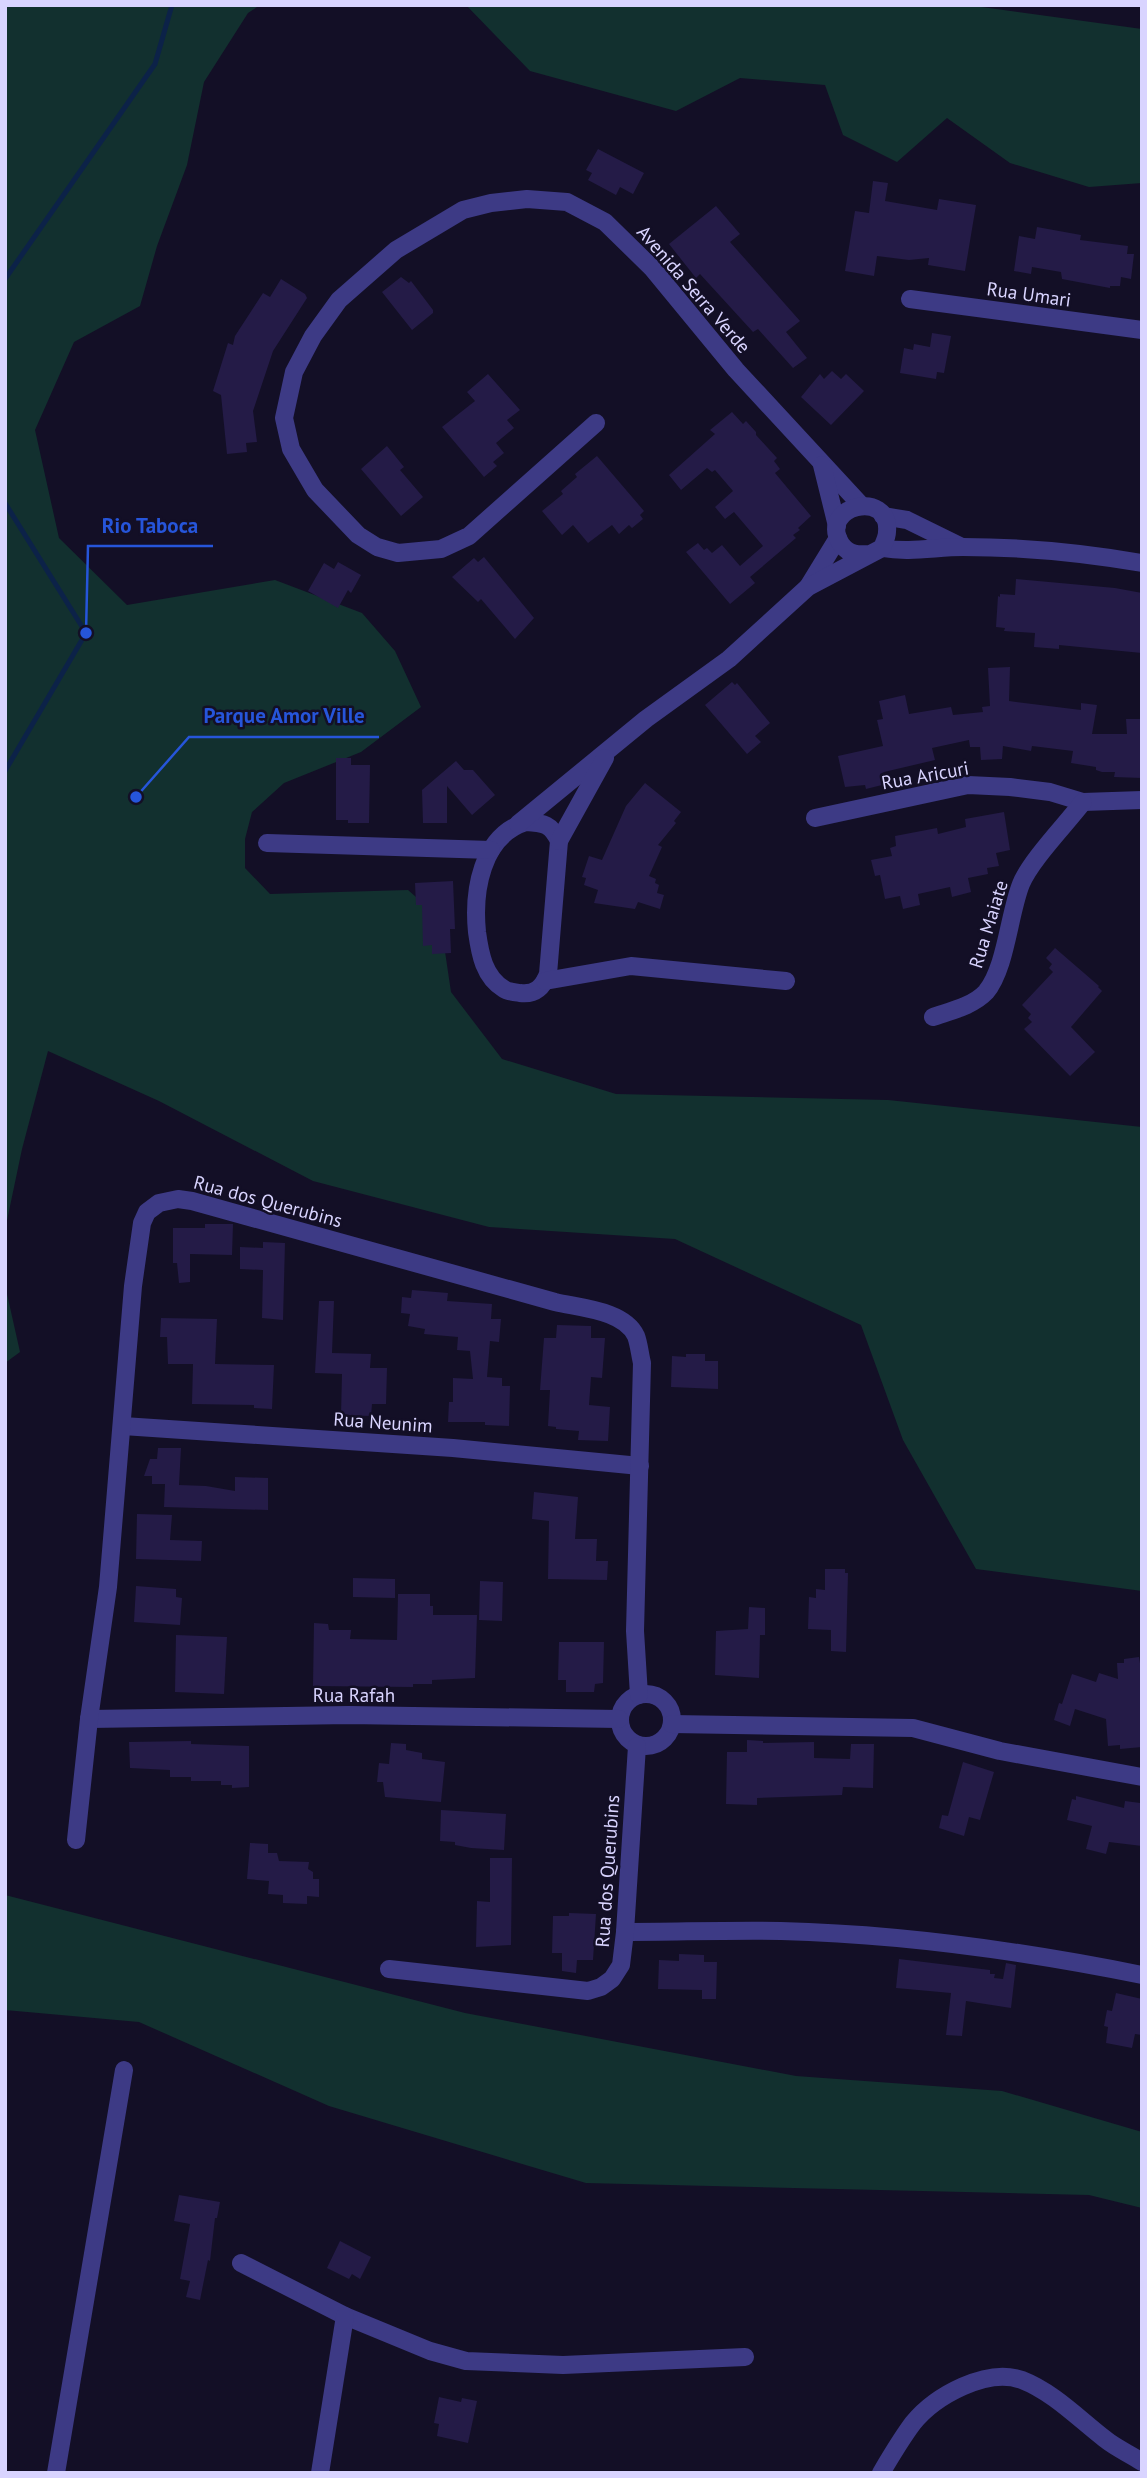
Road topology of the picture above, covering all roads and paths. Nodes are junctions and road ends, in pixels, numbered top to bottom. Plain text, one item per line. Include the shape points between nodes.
1 (910, 299) dead end
2 (1142, 330) edge
3 (596, 423) dead end
4 (822, 465) junction
5 (861, 505) junction
6 (883, 516) junction
7 (838, 532) junction
8 (962, 547) junction
9 (876, 551) junction
10 (1142, 563) edge
11 (808, 587) junction
12 (608, 751) junction
13 (1142, 800) edge
14 (1083, 802) junction
15 (815, 818) dead end
16 (518, 824) junction
17 (559, 841) junction
18 (267, 843) dead end
19 (491, 850) junction
20 (545, 981) junction
21 (786, 981) dead end
22 (933, 1017) dead end
23 (123, 1426) junction
24 (640, 1466) junction
25 (639, 1695) junction
26 (89, 1719) junction
27 (619, 1719) junction
28 (672, 1724) junction
29 (637, 1746) junction
30 (1142, 1777) edge
31 (76, 1840) dead end
32 (625, 1932) junction
33 (389, 1969) dead end
34 (1142, 1975) edge
35 (124, 2070) dead end
36 (241, 2263) dead end
37 (345, 2316) junction
38 (745, 2357) dead end
39 (1142, 2462) edge
40 (56, 2473) edge
41 (320, 2473) edge
42 (881, 2473) edge

1 - 2 street, Rua Umari
3 - 4 street, Avenida Serra Verde via 469,536 441,549 398,553 358,535 315,490 291,449 284,418 294,372 313,336 339,300 396,250 463,210 527,199 567,202 605,222 652,268
4 - 5 street, Avenida Serra Verde
4 - 7 street, Avenida Serra Verde
5 - 6 street via 873,507
5 - 7 street via 841,516
6 - 8 street via 907,520
6 - 9 street via 888,531
7 - 9 street via 845,550 857,555
7 - 11 street
8 - 9 street
8 - 10 street via 1098,555
9 - 11 street
11 - 12 street via 729,659
12 - 16 street
12 - 17 street
13 - 14 street
14 - 15 street, Rua Aricuri via 1050,792 968,785
14 - 22 street, Rua Maiate via 1022,881 998,969 986,992 965,1007
16 - 17 street via 547,824
16 - 19 street
17 - 20 street
18 - 19 street
19 - 20 street via 476,891 480,954 490,976 506,990 526,994
20 - 21 street via 631,966
23 - 24 street, Rua Neunim via 453,1448
23 - 24 street, Rua dos Querubins via 142,1223 159,1203 178,1199 617,1319 636,1336 642,1363
23 - 26 street, Rua dos Querubins via 108,1587
24 - 25 street, Rua dos Querubins via 635,1631
25 - 27 street via 625,1704
25 - 28 street via 663,1700
26 - 27 street, Rua Rafah via 349,1715
26 - 31 street, Rua dos Querubins
27 - 29 street via 624,1735
28 - 29 street via 666,1738 653,1746
28 - 30 street via 913,1728 1000,1751
29 - 32 street, Rua dos Querubins
32 - 33 street, Rua dos Querubins via 621,1965 612,1979 588,1991
32 - 34 street via 781,1931 927,1941 1044,1955
35 - 40 street
36 - 37 street
37 - 38 street via 466,2361 563,2365
37 - 41 street
39 - 42 street via 1041,2390 1024,2381 999,2377 973,2381 914,2421

